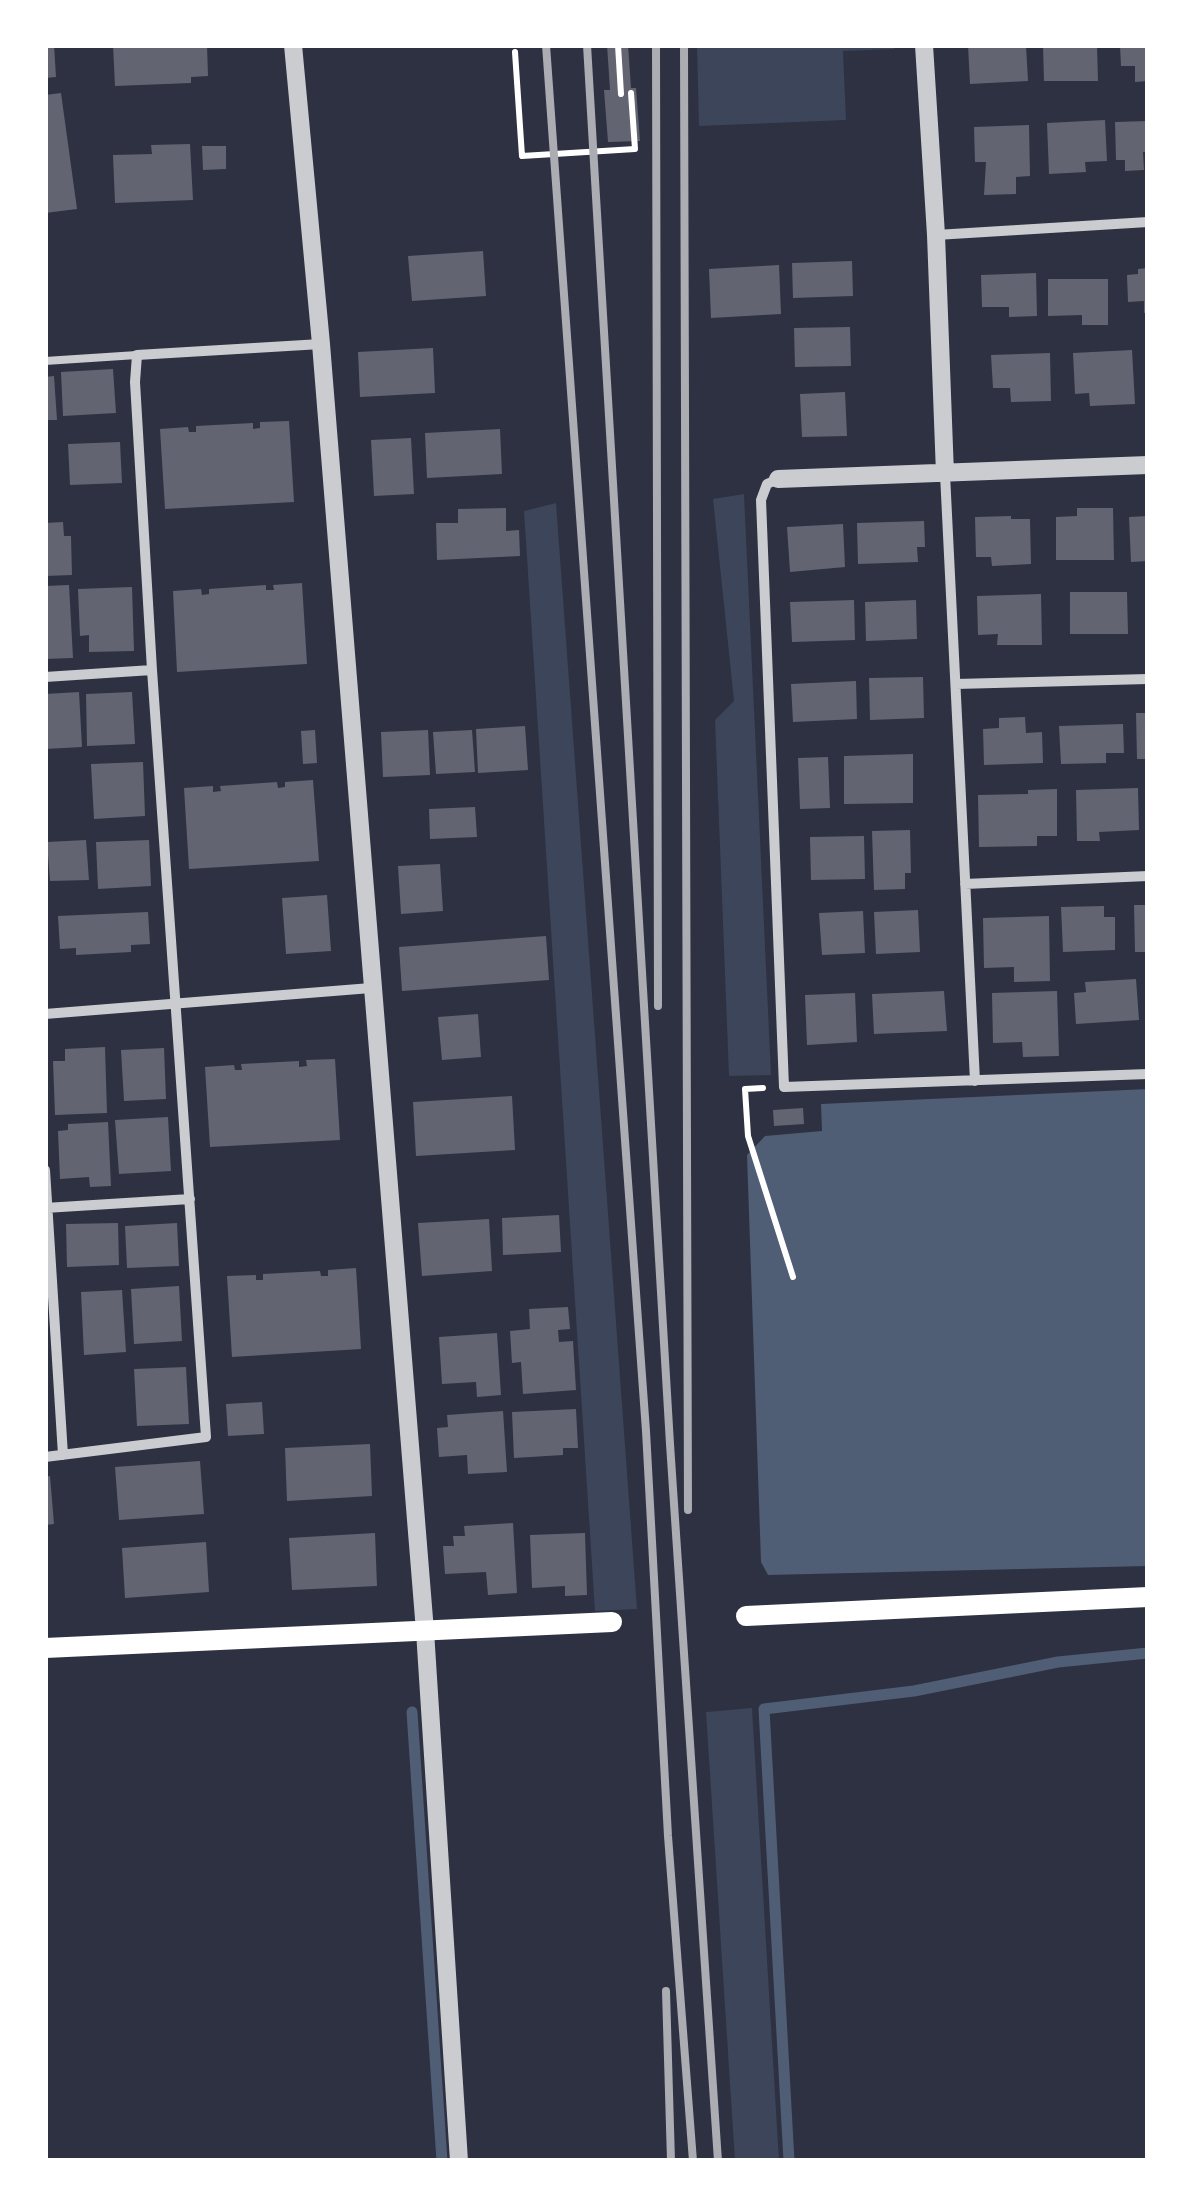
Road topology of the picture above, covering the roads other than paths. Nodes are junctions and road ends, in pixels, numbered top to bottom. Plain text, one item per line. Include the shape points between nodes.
1 (292, 45) edge
2 (924, 45) edge
3 (1148, 222) edge
4 (936, 235) junction
5 (321, 344) junction
6 (137, 355) junction
7 (45, 361) edge
8 (1148, 465) edge
9 (945, 474) junction
10 (778, 479) joint
11 (152, 670) junction
12 (45, 678) edge
13 (1148, 679) edge
14 (956, 684) junction
15 (1148, 876) edge
16 (965, 884) junction
17 (371, 988) junction
18 (176, 1004) junction
19 (45, 1014) edge
20 (1148, 1074) edge
21 (975, 1081) junction
22 (45, 1170) edge
23 (190, 1199) junction
24 (46, 1208) edge
25 (64, 1455) junction
26 (45, 1457) edge
27 (1148, 1597) edge
28 (746, 1616) dead end
29 (612, 1622) dead end
30 (425, 1631) junction
31 (45, 1648) edge
32 (459, 2161) edge

1 - 5 street
2 - 4 street
3 - 4 street
4 - 9 street
5 - 6 street
5 - 17 street
6 - 7 lane
6 - 11 street
8 - 9 street
9 - 10 street
9 - 14 street
10 - 21 street via 767,484 760,500 784,1087
11 - 12 street
11 - 18 street
13 - 14 street
14 - 16 street
15 - 16 street
16 - 21 street
17 - 18 street
17 - 30 street
18 - 19 street
18 - 23 street
20 - 21 street
22 - 24 street
23 - 24 street
23 - 25 street via 206,1438
24 - 25 street
25 - 26 street
27 - 28 main road
29 - 30 main road
30 - 31 main road
30 - 32 street

